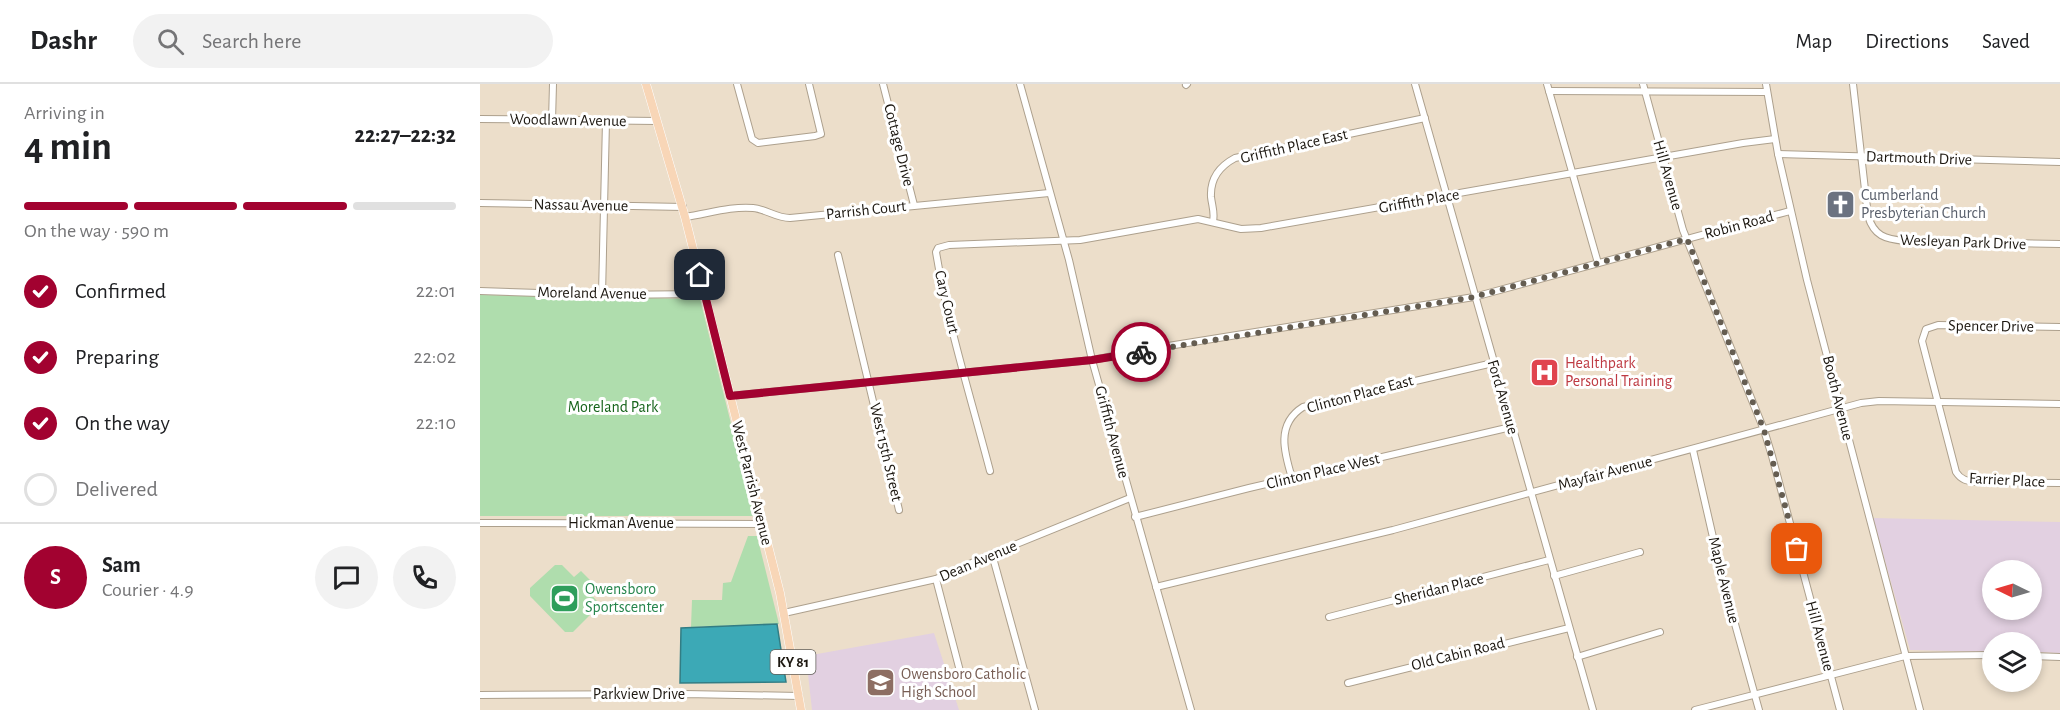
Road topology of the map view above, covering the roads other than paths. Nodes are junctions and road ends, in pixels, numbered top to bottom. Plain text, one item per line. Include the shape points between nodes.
1 (553, 84) edge
2 (645, 84) edge
3 (737, 84) edge
4 (809, 84) edge
5 (883, 84) edge
6 (1020, 84) edge
7 (1415, 84) edge
8 (1766, 84) edge
9 (1852, 84) edge
10 (1548, 88) edge
11 (1644, 88) edge
12 (1767, 92) junction
13 (1425, 118) junction
14 (480, 119) edge
15 (552, 121) junction
16 (606, 121) junction
17 (657, 121) junction
18 (1775, 139) junction
19 (1778, 154) junction
20 (1862, 156) junction
21 (1663, 158) junction
22 (2060, 162) edge
23 (1571, 174) junction
24 (1049, 193) junction
25 (1446, 196) junction
26 (480, 204) edge
27 (914, 205) junction
28 (603, 206) junction
29 (683, 207) junction
30 (1790, 211) junction
31 (686, 217) junction
32 (1213, 221) junction
33 (1687, 239) junction
34 (1063, 240) junction
35 (2060, 244) edge
36 (838, 255) dead end
37 (1598, 263) junction
38 (480, 291) edge
39 (705, 294) junction
40 (602, 295) junction
41 (1474, 297) junction
42 (2060, 327) edge
43 (1092, 360) junction
44 (1493, 363) junction
45 (965, 373) junction
46 (870, 384) junction
47 (730, 396) junction
48 (1938, 402) junction
49 (2060, 404) edge
50 (1841, 409) junction
51 (1511, 427) junction
52 (1764, 430) junction
53 (1693, 450) junction
54 (990, 471) dead end
55 (1292, 478) junction
56 (2060, 483) edge
57 (1530, 493) junction
58 (1130, 498) junction
59 (899, 510) dead end
60 (1136, 517) junction
61 (480, 523) edge
62 (763, 524) junction
63 (1640, 552) dead end
64 (992, 554) junction
65 (1549, 560) junction
66 (1554, 576) junction
67 (936, 579) junction
68 (1156, 587) junction
69 (784, 613) junction
70 (1329, 617) dead end
71 (1569, 628) junction
72 (1660, 632) dead end
73 (1905, 656) junction
74 (1982, 656) edge
75 (2042, 656) edge
76 (1577, 657) junction
77 (2060, 657) edge
78 (961, 675) dead end
79 (1830, 675) junction
80 (1348, 683) dead end
81 (480, 694) edge
82 (1754, 694) junction
83 (799, 696) junction
84 (801, 710) edge
85 (1035, 710) edge
86 (1191, 710) edge
87 (1593, 710) edge
88 (1695, 710) edge
89 (1759, 710) edge
90 (1840, 710) edge
91 (1920, 710) edge

1 - 15 street
2 - 17 main road, West Parrish Avenue / KY 81
3 - 4 street via 752,139 758,143 821,134
5 - 27 street, Cottage Drive
6 - 24 street, Griffith Avenue
7 - 13 street, Ford Avenue
8 - 12 street, Booth Avenue
9 - 20 street, Wesleyan Park Drive
10 - 11 street
10 - 23 street
11 - 12 street
11 - 21 street, Hill Avenue
12 - 18 street, Booth Avenue
13 - 25 street, Ford Avenue
13 - 32 street, Griffith Place East via 1235,158 1221,167 1214,179
14 - 15 street, Woodlawn Avenue
15 - 16 street, Woodlawn Avenue
16 - 17 street, Woodlawn Avenue
16 - 28 street
17 - 29 main road, West Parrish Avenue / KY 81
18 - 19 street, Booth Avenue
18 - 21 street, Griffith Place
19 - 20 street, Dartmouth Drive
19 - 30 street, Booth Avenue
20 - 22 street, Dartmouth Drive
20 - 35 street, Wesleyan Park Drive via 1868,216 1875,231 1887,239
21 - 23 street, Griffith Place
21 - 33 street, Hill Avenue
23 - 25 street, Griffith Place
23 - 37 street
24 - 27 street, Parrish Court
24 - 34 street, Griffith Avenue
25 - 32 street, Griffith Place via 1261,228 1241,229
25 - 41 street, Ford Avenue
26 - 28 street, Nassau Avenue
27 - 31 street, Parrish Court via 783,218 748,208
28 - 29 street, Nassau Avenue
28 - 40 street
29 - 31 main road, West Parrish Avenue / KY 81
30 - 33 street, Robin Road
30 - 50 street, Booth Avenue
31 - 39 main road, West Parrish Avenue / KY 81
32 - 34 street, Griffith Place via 1198,219
33 - 37 street, Robin Road
33 - 52 street, Hill Avenue
34 - 43 street, Griffith Avenue
34 - 45 street, Cary Court via 949,245 937,249
36 - 46 street, West 15th Street
37 - 41 street, Robin Road
38 - 40 street, Moreland Avenue
39 - 40 street, Moreland Avenue
39 - 47 main road, West Parrish Avenue / KY 81
41 - 43 street, Robin Road
41 - 44 street, Ford Avenue
42 - 48 street, Spencer Drive via 1938,325 1926,329 1922,341
43 - 45 street, Robin Road
43 - 58 street, Griffith Avenue
44 - 51 street, Ford Avenue
44 - 55 street, Clinton Place East via 1304,407 1292,416 1285,429 1284,444
45 - 46 street, Robin Road
45 - 54 street
46 - 47 street, Robin Road
46 - 59 street, West 15th Street
47 - 62 main road, West Parrish Avenue / KY 81
48 - 49 street, Mayfair Avenue
48 - 50 street, Mayfair Avenue via 1879,401
48 - 56 street, Farrier Place via 1956,472 1964,479
50 - 52 street, Mayfair Avenue
50 - 73 street, Booth Avenue
51 - 55 street, Clinton Place West
51 - 57 street, Ford Avenue
52 - 53 street, Mayfair Avenue
52 - 79 street, Hill Avenue
53 - 57 street, Mayfair Avenue
53 - 82 street, Maple Avenue
55 - 60 street, Clinton Place West
57 - 65 street, Ford Avenue
57 - 68 street, Mayfair Avenue
58 - 60 street, Griffith Avenue
58 - 64 street, Dean Avenue
60 - 68 street, Griffith Avenue
61 - 62 street, Hickman Avenue
62 - 69 main road, West Parrish Avenue / KY 81
63 - 66 street
64 - 67 street, Dean Avenue
64 - 85 street
65 - 66 street, Ford Avenue
65 - 70 street, Sheridan Place
66 - 71 street, Ford Avenue
67 - 69 street, Dean Avenue
67 - 78 street
68 - 86 street, Griffith Avenue
69 - 83 main road, West Parrish Avenue / KY 81
71 - 76 street, Ford Avenue
71 - 80 street, Old Cabin Road
72 - 76 street
73 - 74 street
73 - 79 street
73 - 91 street, Booth Avenue
75 - 77 street
76 - 87 street, Ford Avenue
79 - 82 street
79 - 90 street, Hill Avenue
81 - 83 street, Parkview Drive
82 - 88 street
82 - 89 street, Maple Avenue
83 - 84 main road, West Parrish Avenue / KY 81

